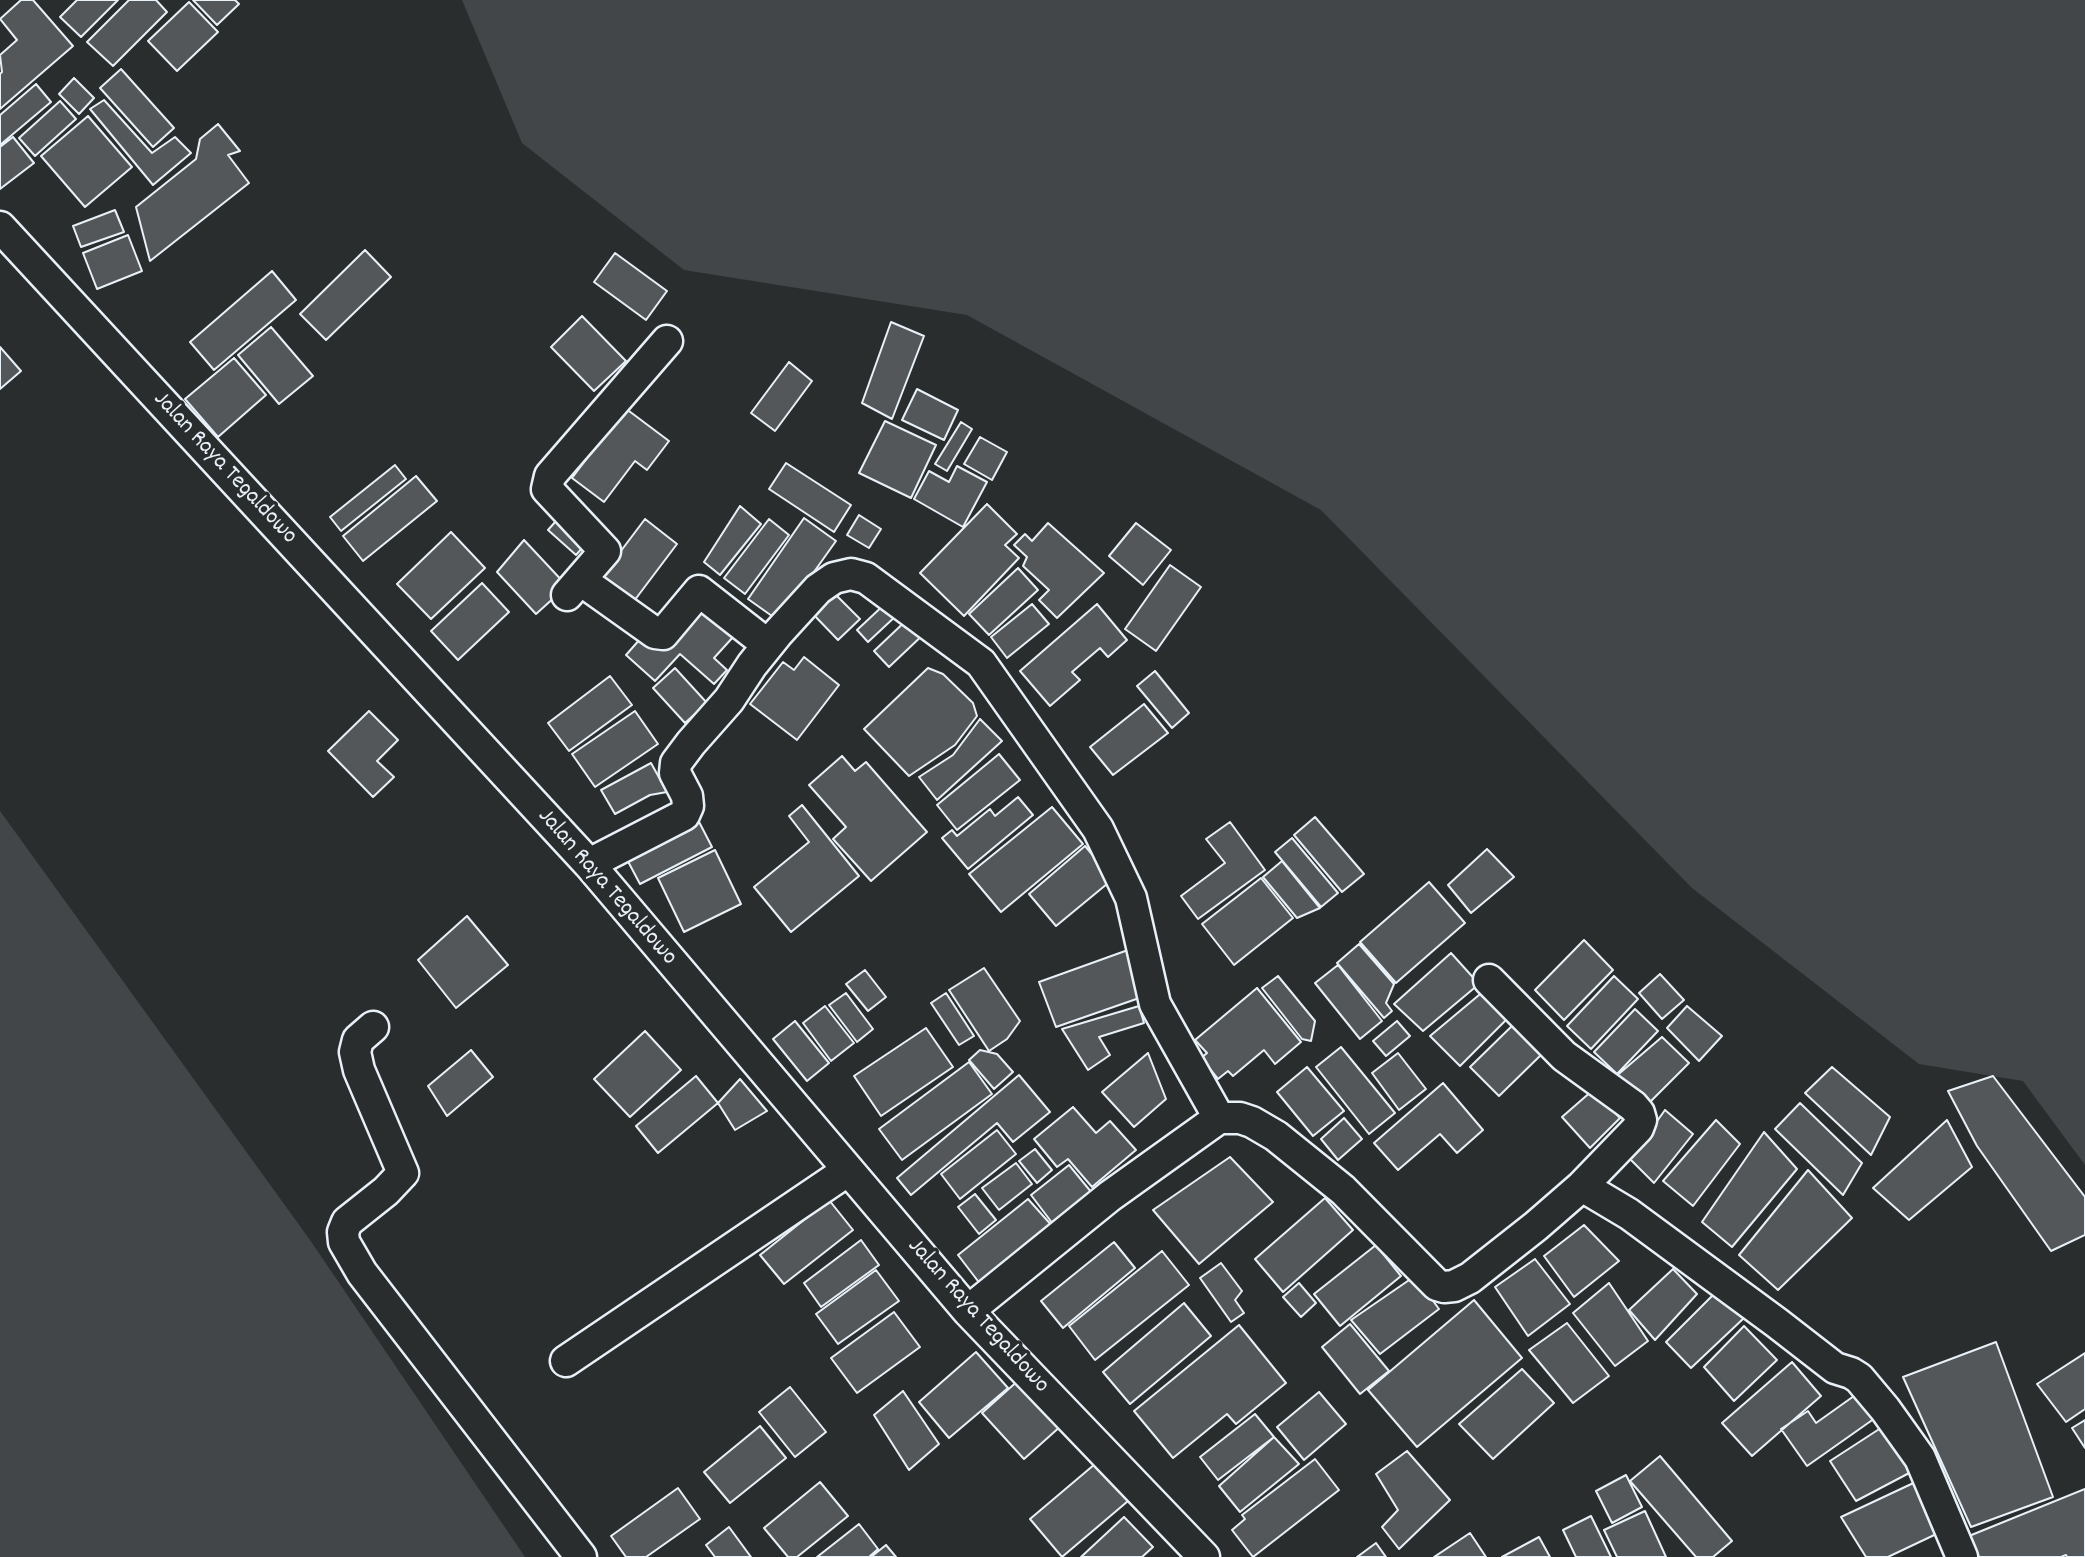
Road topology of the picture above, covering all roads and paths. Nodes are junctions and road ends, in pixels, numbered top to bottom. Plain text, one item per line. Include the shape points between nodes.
1 (0, 227) edge
2 (667, 341) dead end
3 (768, 645) junction
4 (589, 864) junction
5 (1489, 980) dead end
6 (373, 1027) dead end
7 (1219, 1118) junction
8 (847, 1171) junction
9 (1582, 1186) junction
10 (968, 1311) junction
11 (566, 1361) dead end
12 (580, 1557) edge
13 (1204, 1557) edge
14 (1962, 1557) edge

1 - 4 street, Jalan Raya Tegaldowo
2 - 3 street via 550,476 547,489 606,551 574,588 663,634 699,591
3 - 4 street via 676,763 675,773 687,796 684,815
3 - 7 street via 818,589 851,574 866,578 981,663 1113,856 1131,898 1154,1003
4 - 8 street, Jalan Raya Tegaldowo
5 - 9 street via 1564,1056 1639,1113 1638,1128
6 - 12 street via 358,1040 355,1052 403,1173 347,1222 344,1242 362,1273
7 - 9 street via 1240,1118 1276,1136 1343,1190 1444,1287 1470,1278
7 - 10 street via 1110,1196
8 - 10 street, Jalan Raya Tegaldowo
8 - 11 street
9 - 14 street via 1629,1214 1835,1368 1859,1378 1920,1458
10 - 13 street, Jalan Raya Tegaldowo

